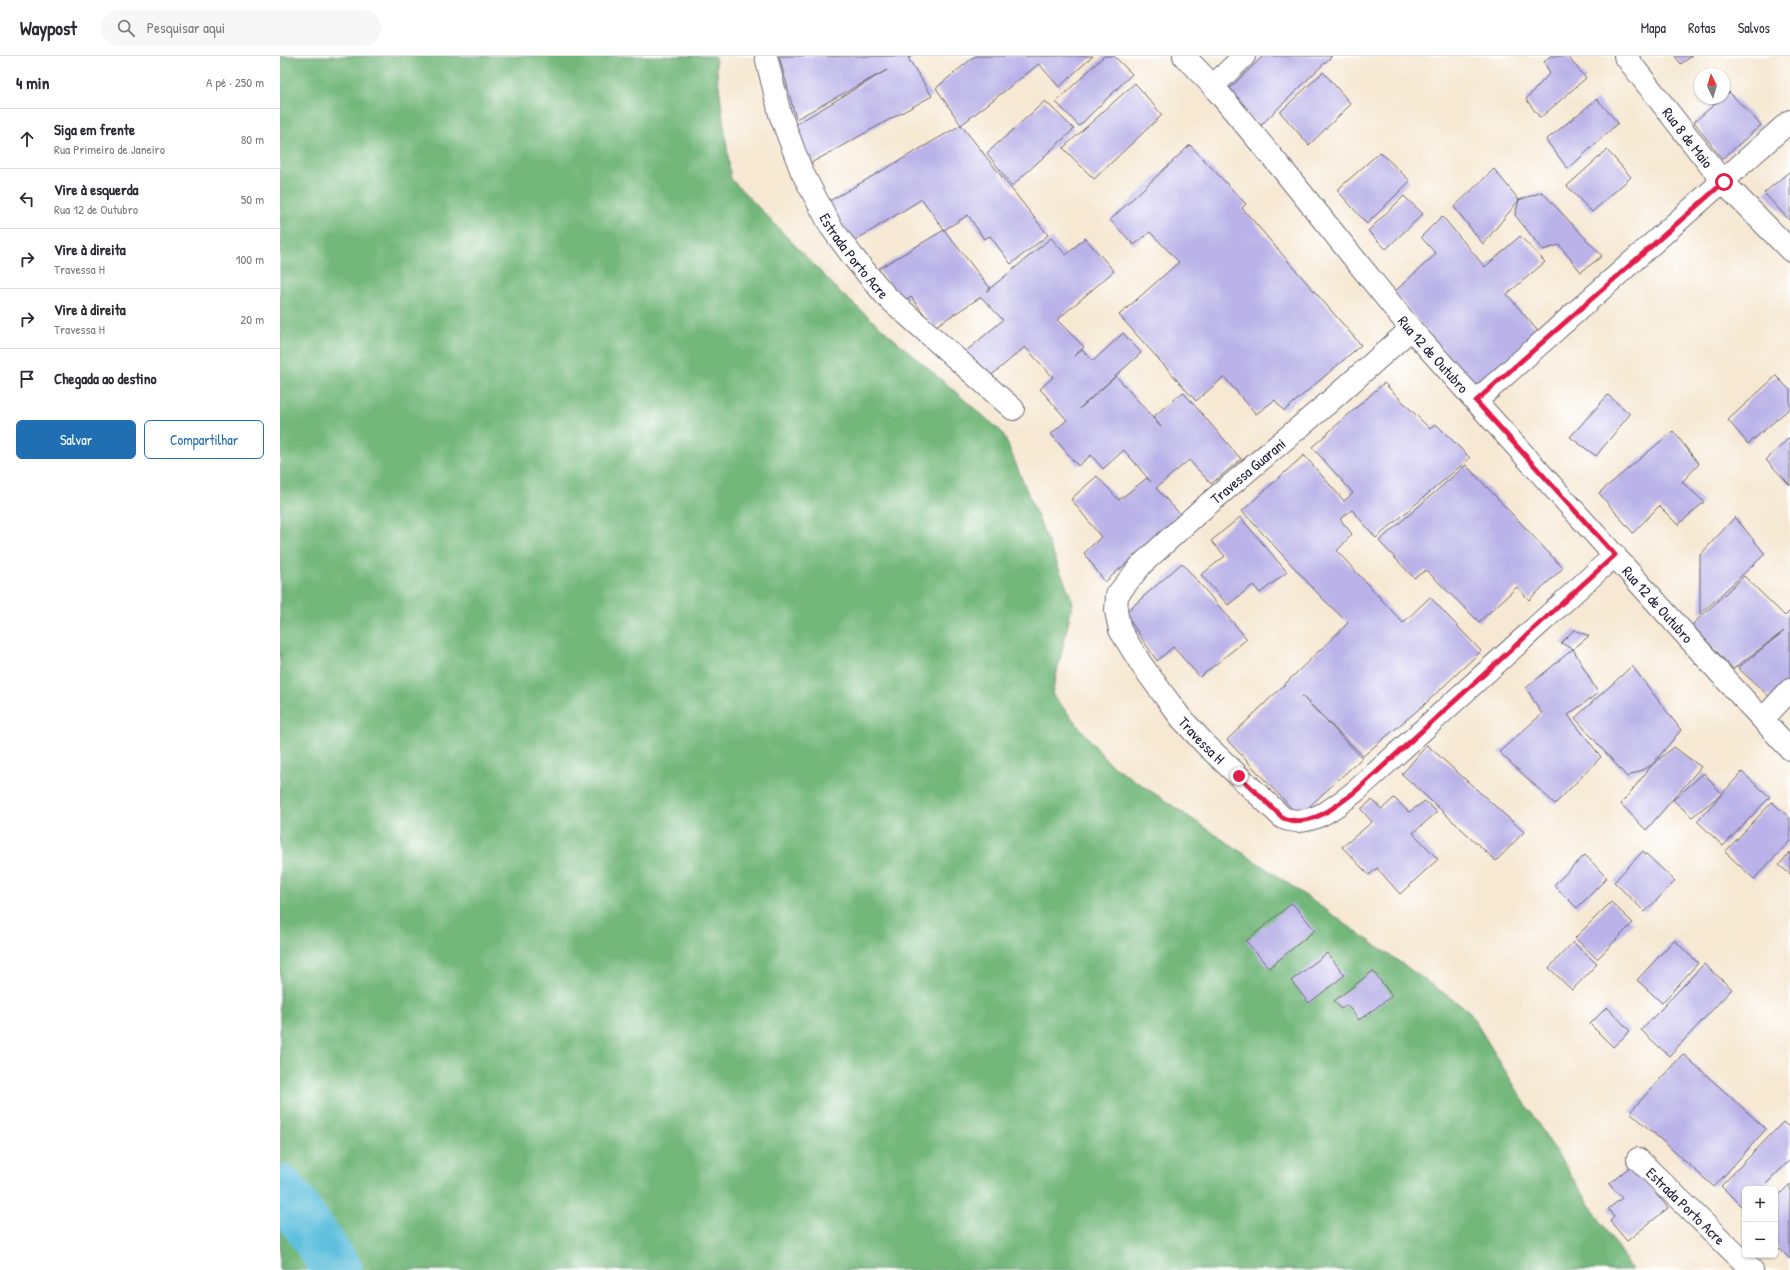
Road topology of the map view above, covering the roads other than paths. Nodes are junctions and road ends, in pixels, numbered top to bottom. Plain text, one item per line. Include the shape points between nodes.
1 (766, 56) edge
2 (1184, 56) edge
3 (1244, 56) edge
4 (1625, 56) edge
5 (1212, 86) junction
6 (1790, 121) edge
7 (1724, 182) junction
8 (1790, 250) edge
9 (1411, 329) junction
10 (1476, 401) junction
11 (1013, 409) dead end
12 (1615, 555) junction
13 (1120, 630) joint
14 (1790, 690) edge
15 (1763, 719) junction
16 (1790, 749) edge
17 (1638, 1159) dead end
18 (1752, 1270) edge

1 - 11 street, Estrada Porto Acre via 783,121 802,172 831,227 886,296
2 - 5 street, Rua 12 de Outubro
3 - 5 street
4 - 7 street, Rua 8 de Maio
5 - 9 street, Rua 12 de Outubro
6 - 7 street
7 - 8 street, Rua 8 de Maio
7 - 10 street
9 - 10 street, Rua 12 de Outubro
9 - 13 street, Travessa Guarani via 1142,564 1117,595 1116,611
10 - 12 street, Rua 12 de Outubro
12 - 13 street, Travessa H via 1357,790 1335,807 1303,821 1292,822 1283,818 1206,745 1163,694
12 - 15 street, Rua 12 de Outubro
14 - 15 street
15 - 16 street, Rua 12 de Outubro
17 - 18 street, Estrada Porto Acre

